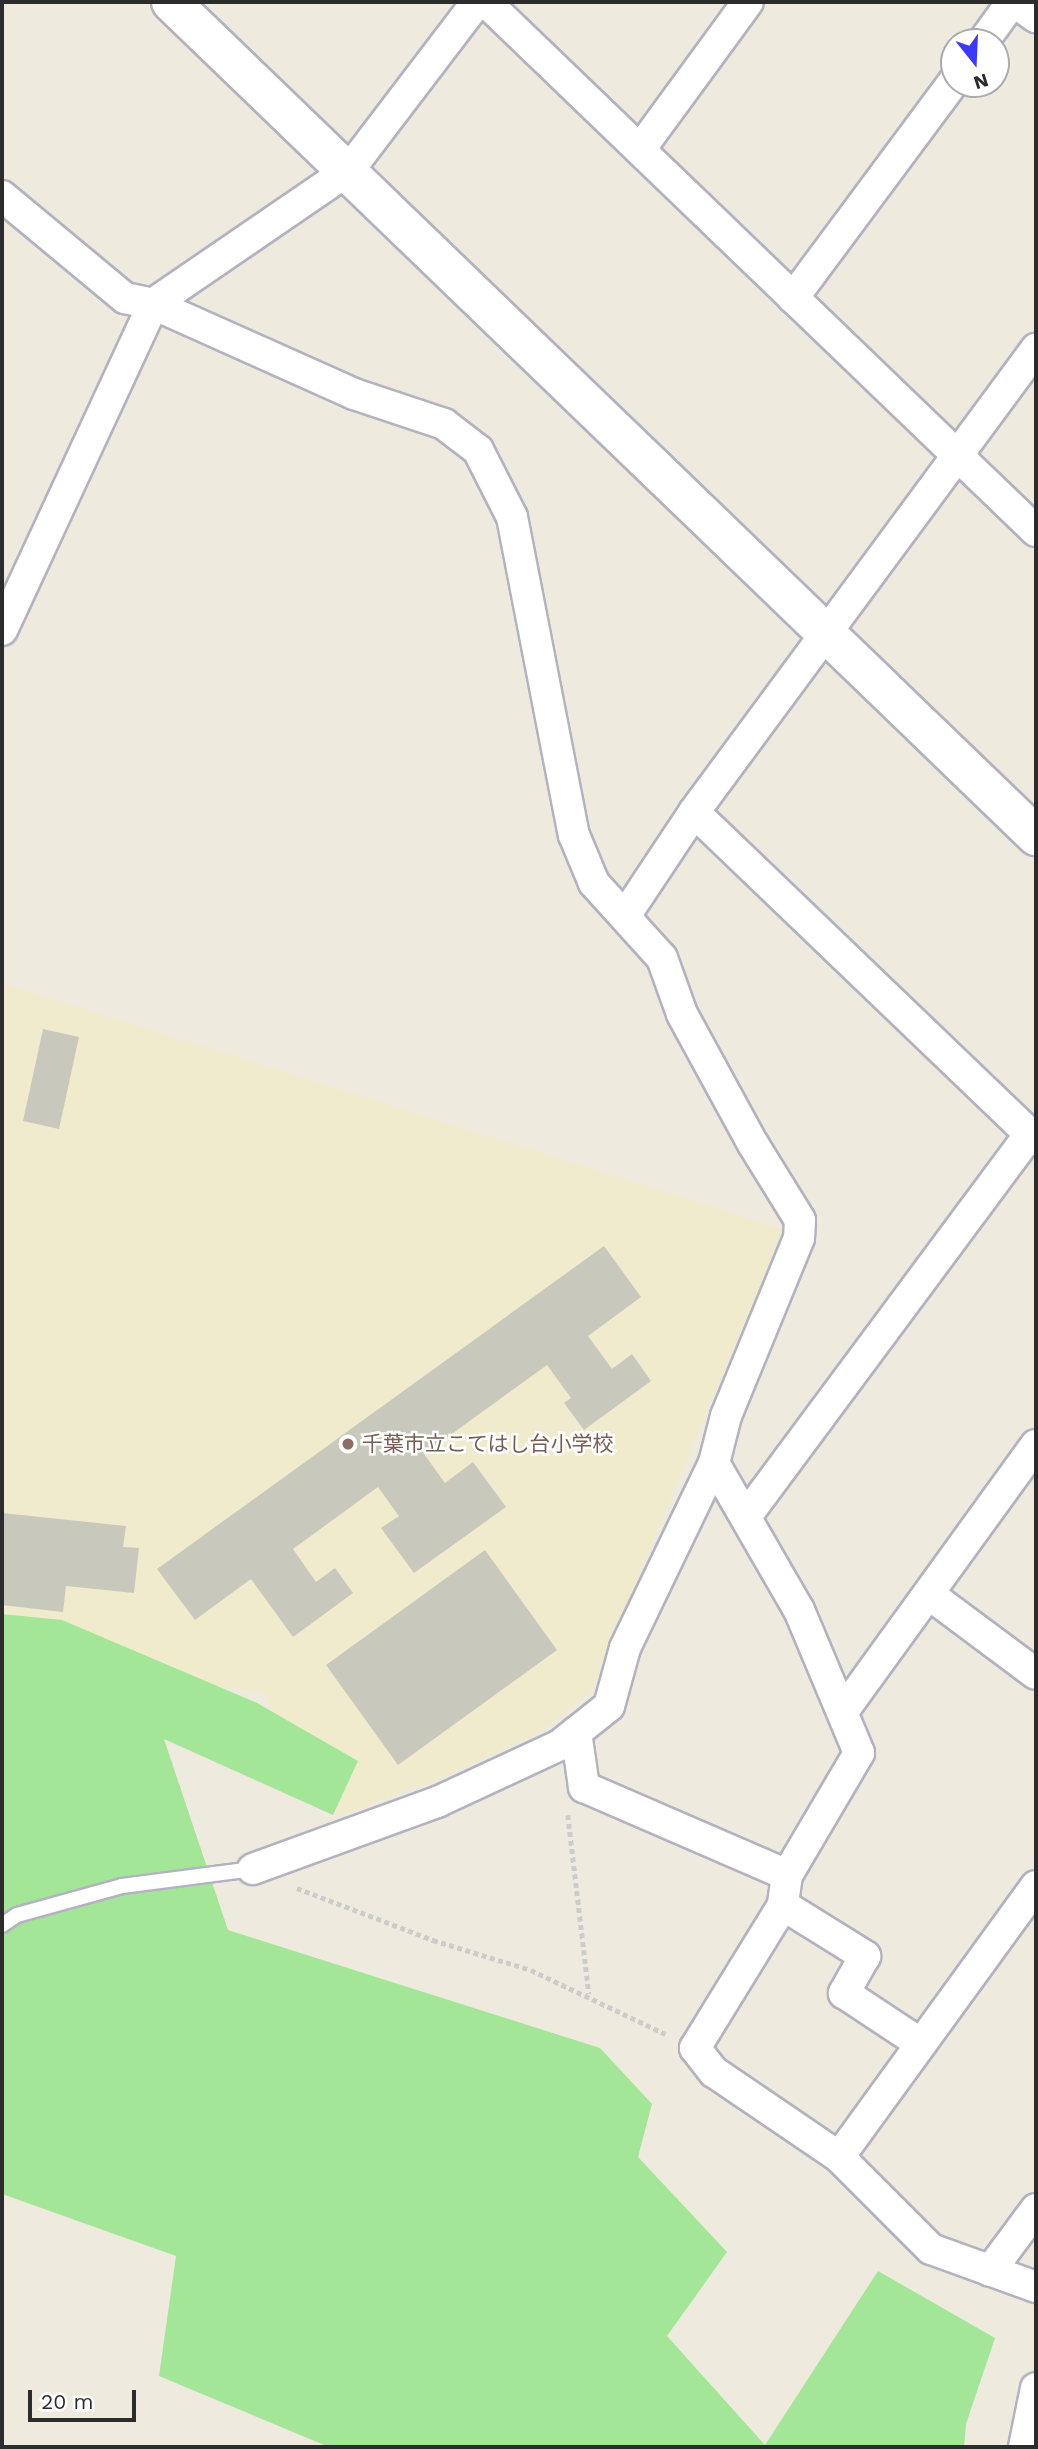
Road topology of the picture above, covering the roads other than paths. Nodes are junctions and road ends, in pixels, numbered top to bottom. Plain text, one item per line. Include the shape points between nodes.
1 (172, 2) edge
2 (477, 2) edge
3 (486, 2) edge
4 (748, 2) edge
5 (1014, 2) edge
6 (1036, 17) edge
7 (994, 28) edge
8 (941, 98) edge
9 (641, 148) junction
10 (349, 170) junction
11 (2, 196) edge
12 (793, 298) junction
13 (153, 304) junction
14 (1036, 349) edge
15 (957, 455) junction
16 (1036, 531) edge
17 (827, 629) junction
18 (2, 630) edge
19 (694, 812) junction
20 (1036, 836) edge
21 (625, 916) junction
22 (1033, 1137) edge
23 (1036, 1445) edge
24 (714, 1463) junction
25 (747, 1515) junction
26 (930, 1595) junction
27 (1036, 1674) edge
28 (844, 1710) junction
29 (576, 1732) junction
30 (253, 1869) joint
31 (786, 1875) junction
32 (1036, 1886) edge
33 (783, 1905) junction
34 (2, 1925) edge
35 (921, 2044) junction
36 (839, 2157) junction
37 (1036, 2208) edge
38 (990, 2271) junction
39 (1036, 2287) edge
40 (1036, 2388) edge
41 (1024, 2447) edge

1 - 10 street
2 - 10 street
3 - 9 street
4 - 9 street
5 - 6 street
5 - 7 street
8 - 12 street
9 - 12 street
10 - 13 street
10 - 17 street
11 - 13 street via 125,298
12 - 15 street
13 - 18 street
13 - 21 street via 354,394 444,424 478,450 512,517 575,835 594,883
14 - 15 street
15 - 16 street
15 - 17 street
17 - 19 street
17 - 20 street
19 - 21 street
19 - 22 street
21 - 24 street via 662,958 689,1026 800,1220 799,1238 726,1416
22 - 25 street
23 - 26 street
24 - 25 street
24 - 29 street via 625,1648 609,1706
25 - 28 street via 799,1610
26 - 27 street
26 - 28 street
28 - 31 street via 859,1753
29 - 30 street via 560,1745 437,1802
29 - 31 street via 584,1787
30 - 34 lane via 122,1886 17,1915
31 - 33 street
32 - 35 street
33 - 35 street via 865,1956 844,1993
33 - 36 street via 695,2048 714,2072
35 - 36 street
36 - 38 street via 931,2249
37 - 38 street
38 - 39 street
40 - 41 street

